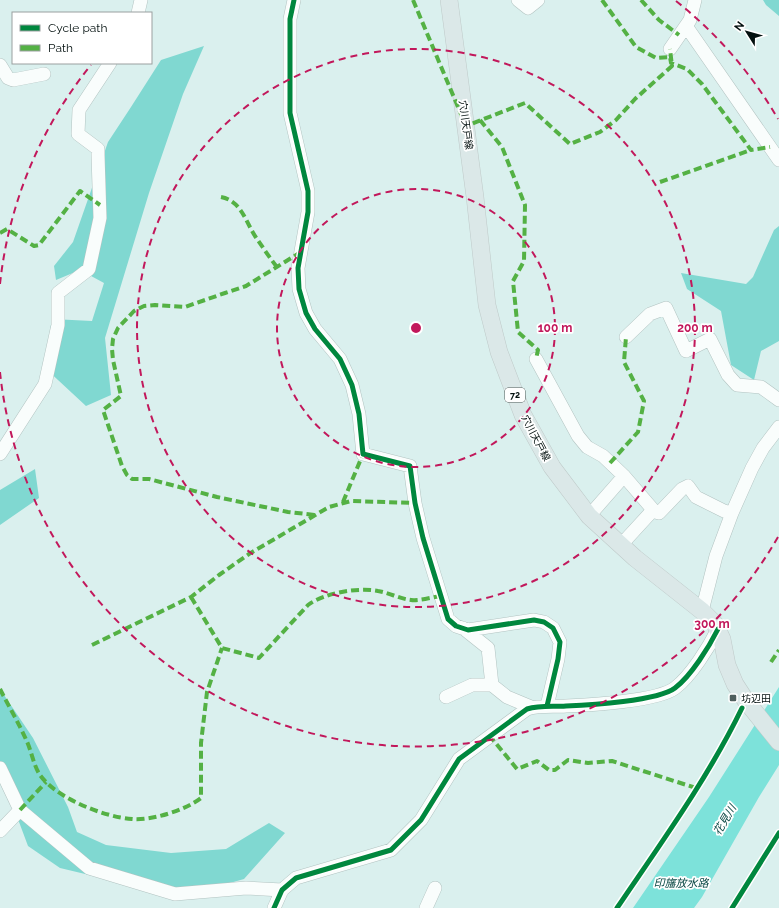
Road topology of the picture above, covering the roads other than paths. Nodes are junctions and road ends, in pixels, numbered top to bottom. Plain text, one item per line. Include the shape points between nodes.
1 (141, 0) edge
2 (294, 0) edge
3 (449, 0) edge
4 (518, 0) edge
5 (538, 0) edge
6 (695, 0) edge
7 (138, 12) edge
8 (686, 26) junction
9 (670, 49) dead end
10 (109, 64) edge
11 (0, 65) edge
12 (44, 74) dead end
13 (779, 160) edge
14 (626, 337) dead end
15 (536, 359) dead end
16 (779, 400) edge
17 (779, 427) edge
18 (0, 454) edge
19 (624, 476) junction
20 (653, 510) junction
21 (732, 513) junction
22 (589, 516) junction
23 (620, 546) junction
24 (702, 611) junction
25 (463, 628) junction
26 (718, 629) junction
27 (492, 685) junction
28 (446, 697) dead end
29 (547, 706) junction
30 (531, 707) junction
31 (779, 742) edge
32 (0, 768) edge
33 (20, 810) junction
34 (0, 831) edge
35 (435, 888) dead end
36 (282, 890) junction
37 (274, 908) edge
38 (426, 908) edge

1 - 7 street
2 - 25 street via 290,19 290,113 308,191 308,212 298,268 299,288 306,313 315,329 340,359 352,385 359,414 363,454 410,466 423,538 448,619
3 - 22 main road, 穴川天戸線 / 72 via 484,286 493,333 523,415 552,467
4 - 5 street via 528,8
6 - 8 street
8 - 9 street
8 - 13 street
10 - 18 street via 79,110 78,134 98,149 100,218 89,269 58,294 58,325 45,384
11 - 12 street via 8,78 13,80
14 - 16 street via 650,314 666,308 686,351 710,339 728,375 737,385 761,387
15 - 19 street via 578,436 587,447 603,456
17 - 21 street via 752,468
19 - 20 street
19 - 22 street
20 - 21 street via 659,513 688,486 696,497
20 - 23 street
21 - 24 street via 716,556
22 - 23 main road, 穴川天戸線 / 72
23 - 24 main road, 穴川天戸線 / 72
24 - 26 main road, 穴川天戸線 / 72
25 - 27 street via 488,648
25 - 29 street via 468,630 534,620 544,622 553,628 560,642
26 - 29 street via 688,675 662,695 591,705
26 - 31 main road, 穴川天戸線 / 72 via 734,684
27 - 28 street via 472,685
27 - 30 street via 507,697
29 - 30 street
30 - 36 street via 459,759 421,820 390,850 296,878
32 - 33 street
33 - 34 street
33 - 36 street via 89,868 110,875 175,894 246,888
35 - 38 street
36 - 37 street

